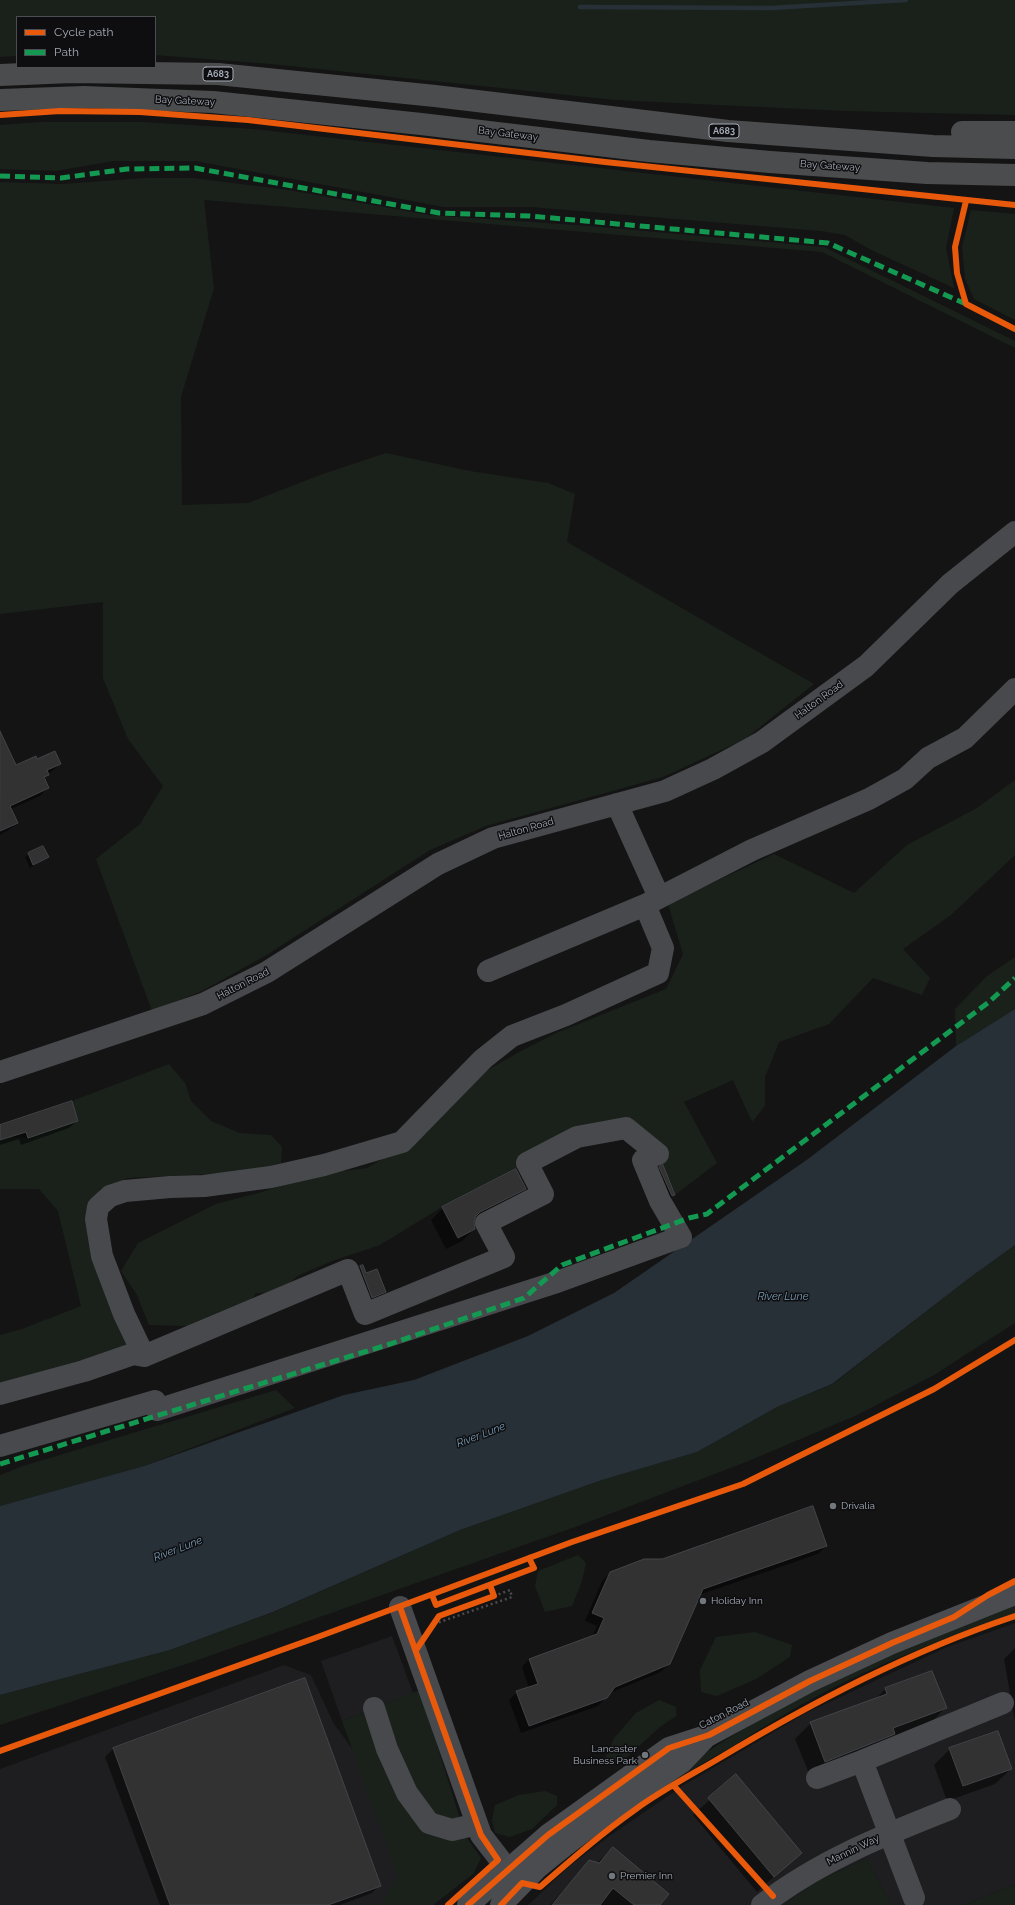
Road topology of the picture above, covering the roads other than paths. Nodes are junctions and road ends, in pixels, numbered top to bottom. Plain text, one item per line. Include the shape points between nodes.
1 (0, 75) edge
2 (0, 100) edge
3 (601, 117) junction
4 (1015, 132) edge
5 (1015, 148) edge
6 (770, 162) junction
7 (1015, 175) edge
8 (1015, 190) edge
9 (1015, 532) edge
10 (1015, 689) edge
11 (617, 804) junction
12 (652, 901) junction
13 (488, 971) dead end
14 (0, 1072) edge
15 (144, 1356) junction
16 (0, 1394) edge
17 (0, 1446) edge
18 (1015, 1581) edge
19 (1015, 1594) edge
20 (400, 1607) dead end
21 (954, 1617) junction
22 (1003, 1702) dead end
23 (374, 1708) dead end
24 (862, 1761) junction
25 (817, 1778) dead end
26 (950, 1809) dead end
27 (477, 1824) junction
28 (890, 1832) junction
29 (515, 1877) junction
30 (914, 1898) dead end
31 (468, 1905) edge
32 (501, 1905) edge
33 (762, 1905) edge

1 - 3 highway, A683 via 71,72 218,74 435,96
2 - 6 highway, Bay Gateway via 84,97 213,102 649,151
3 - 4 highway
3 - 5 highway, A683 via 736,132 933,146
6 - 7 highway, Bay Gateway via 927,173
6 - 8 highway via 927,185
9 - 11 street, Halton Road via 950,584 866,666 762,742 713,769 665,791
10 - 12 street via 965,738 928,758 904,779 869,799 752,850
11 - 12 street
11 - 14 street, Halton Road via 493,838 438,864 267,972 203,1004
12 - 13 street
12 - 15 street via 663,948 658,973 624,990 512,1036 483,1059 402,1142 324,1165 271,1177 204,1186 125,1191 110,1196 98,1207 96,1219 102,1256 124,1314
15 - 16 street via 132,1354 84,1372
15 - 17 street via 348,1270 365,1314 504,1257 486,1223 543,1194 527,1163 577,1138 626,1128 658,1154 643,1160 660,1201 681,1237 557,1282 157,1410 155,1401
18 - 21 main road, Caton Road
19 - 21 main road, Caton Road
20 - 27 street
21 - 29 main road, Caton Road via 810,1681 708,1735 682,1762
22 - 24 street
23 - 27 street via 387,1749 407,1793 429,1823 452,1830
24 - 25 street
24 - 28 street
26 - 28 street, Mannin Way
27 - 29 street via 481,1834
28 - 30 street
28 - 33 street, Mannin Way via 806,1874
29 - 31 main road, Caton Road
29 - 32 main road, Caton Road

